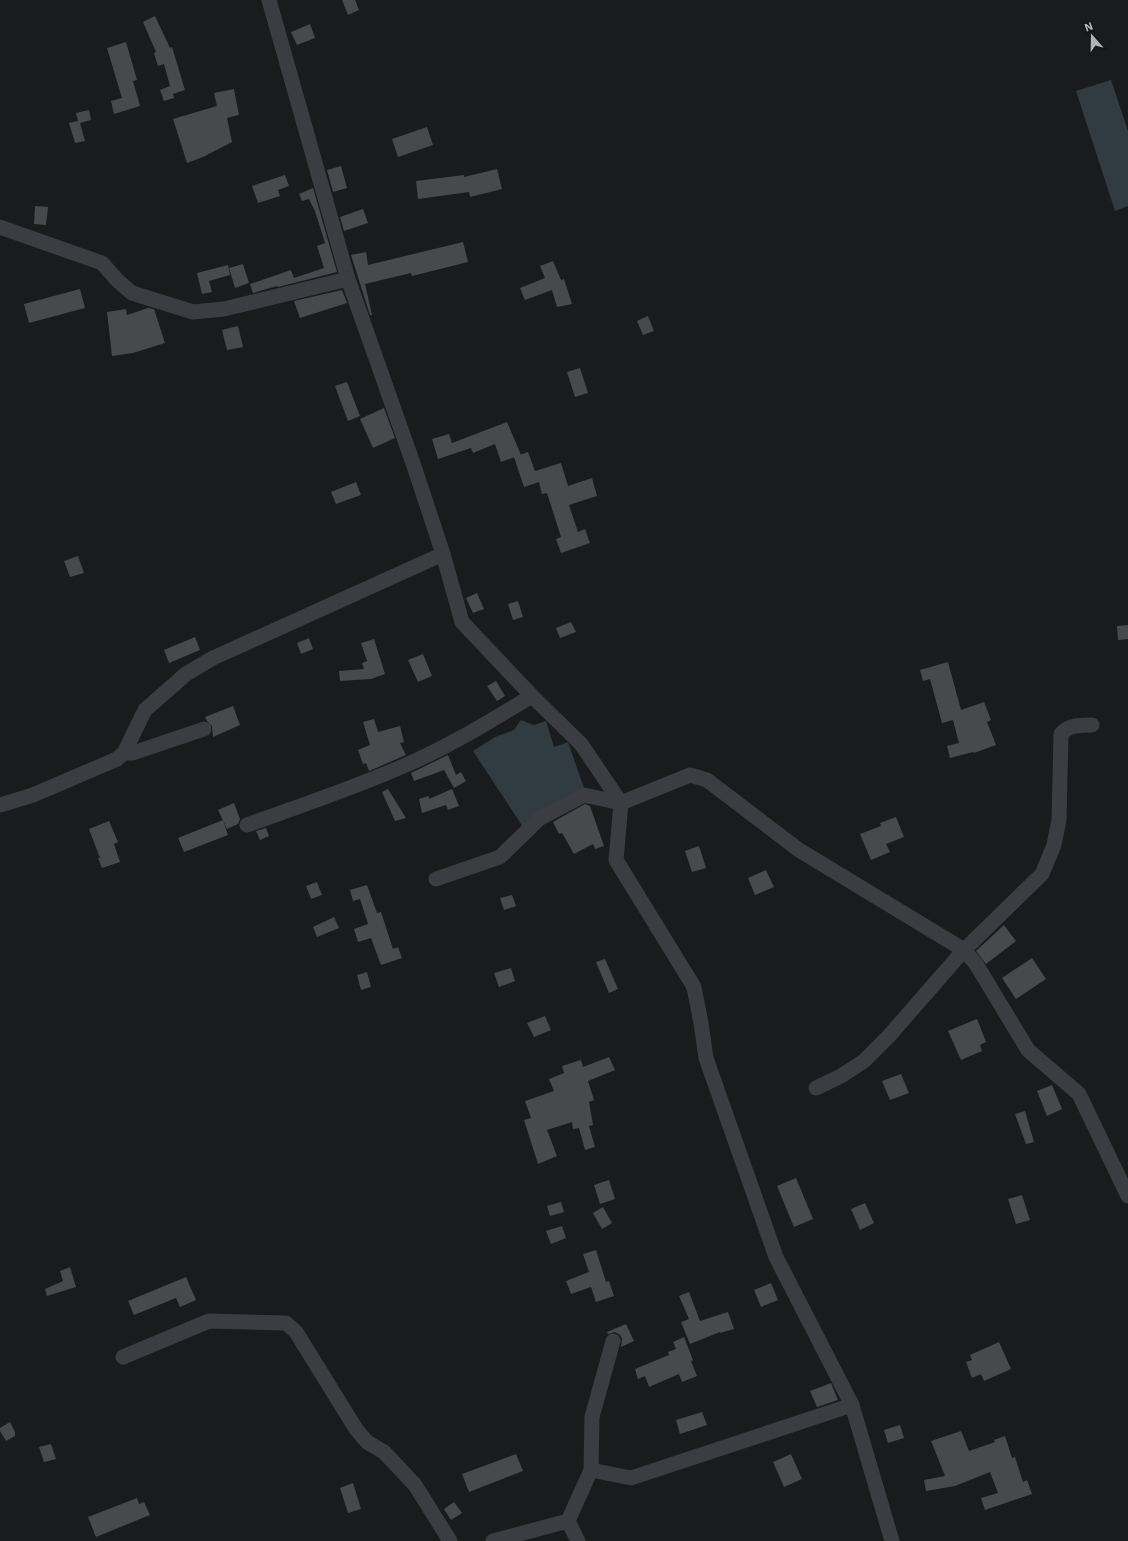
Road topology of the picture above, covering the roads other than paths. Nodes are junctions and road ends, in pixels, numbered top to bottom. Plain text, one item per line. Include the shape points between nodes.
1 (269, 0) edge
2 (0, 227) edge
3 (348, 279) junction
4 (443, 554) junction
5 (532, 696) junction
6 (1092, 725) dead end
7 (204, 729) dead end
8 (124, 753) junction
9 (621, 803) junction
10 (0, 805) edge
11 (247, 825) dead end
12 (436, 879) dead end
13 (964, 950) junction
14 (816, 1088) dead end
15 (1128, 1196) edge
16 (613, 1341) dead end
17 (123, 1357) dead end
18 (852, 1405) junction
19 (591, 1470) junction
20 (568, 1521) junction
21 (450, 1541) edge
22 (493, 1541) edge
23 (578, 1541) edge
24 (892, 1541) edge

1 - 3 street
2 - 3 street via 102,263 132,293 194,312 224,309
3 - 4 street
4 - 5 street via 462,622
4 - 8 street via 213,658 191,671 145,710
5 - 9 street via 581,744
5 - 11 street via 461,738 407,765 347,790
6 - 13 street via 1071,726 1061,734 1060,820 1054,846 1042,874
7 - 8 street via 133,753
8 - 10 street via 117,759 33,795
9 - 12 street via 584,795 539,819 500,857
9 - 13 street via 690,775 707,780 799,850
9 - 18 street via 616,860 694,987 706,1058 776,1257
13 - 14 street via 864,1061
13 - 15 street via 976,964 1028,1050 1080,1094
16 - 19 street via 592,1417
17 - 21 street via 209,1321 286,1323 296,1332 356,1429 368,1442 384,1452 415,1485
18 - 19 street via 630,1478
18 - 24 street
19 - 20 street
20 - 22 street
20 - 23 street

